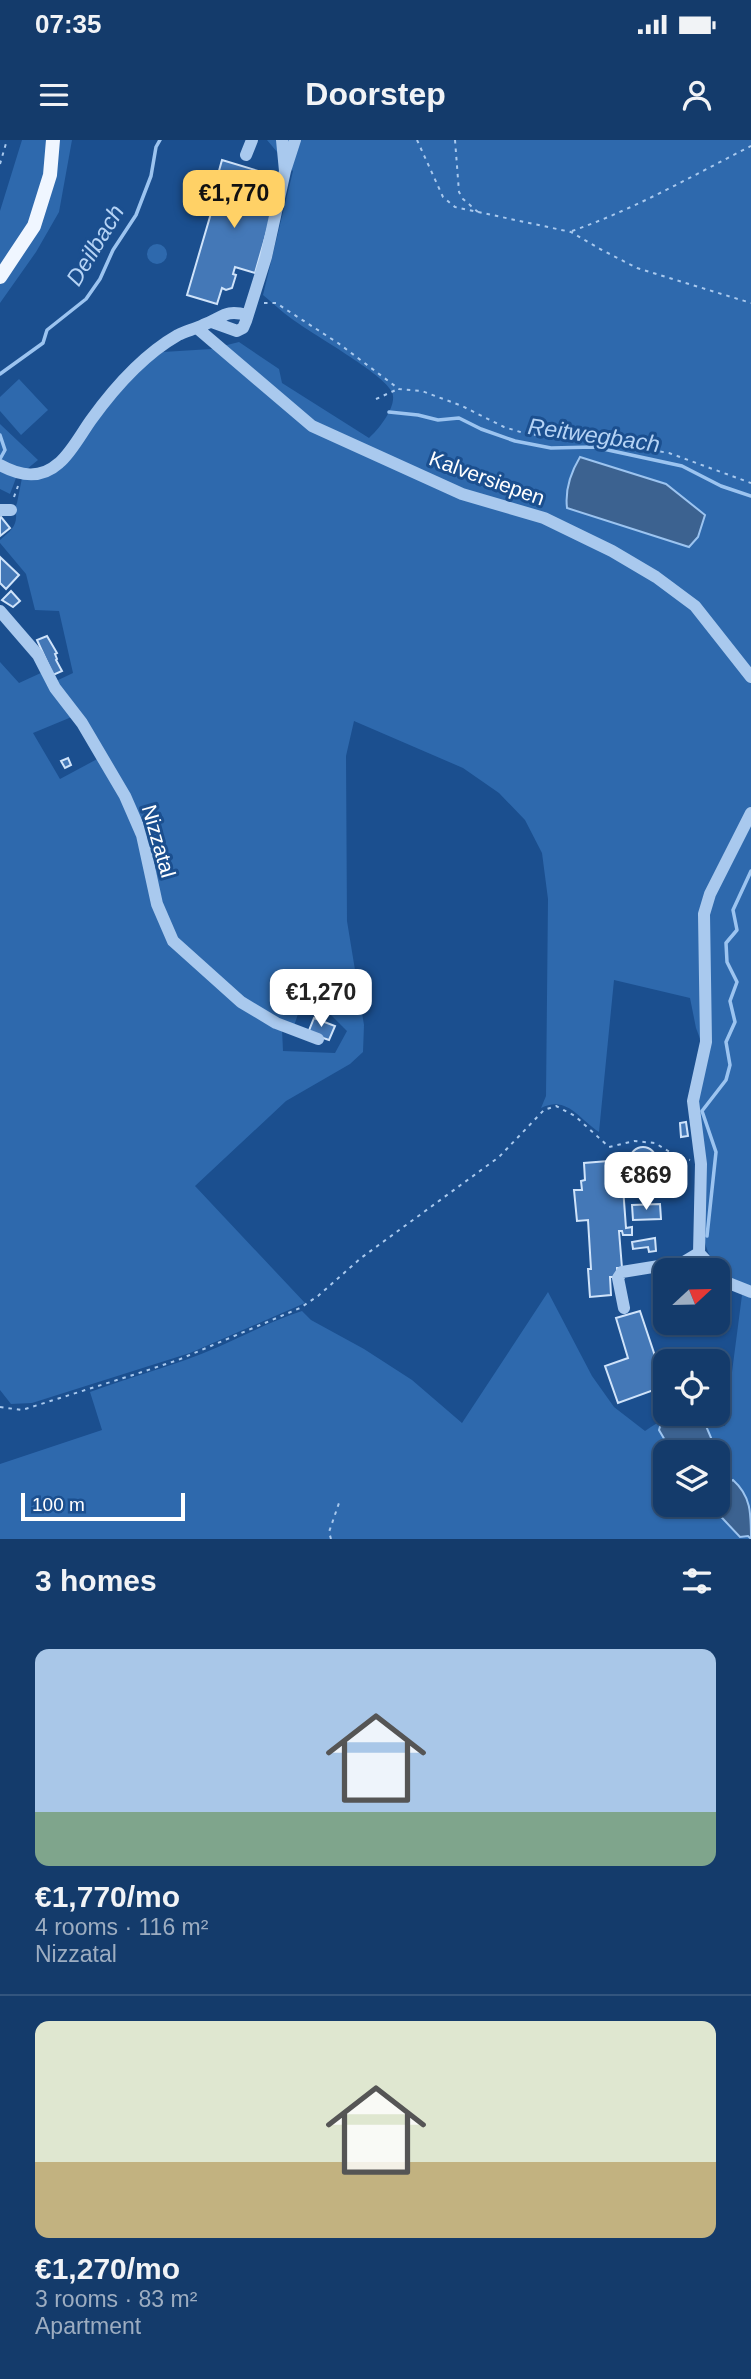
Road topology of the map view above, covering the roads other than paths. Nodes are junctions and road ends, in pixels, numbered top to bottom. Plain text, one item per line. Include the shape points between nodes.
1 (53, 140) edge
2 (252, 140) edge
3 (282, 140) edge
4 (295, 140) edge
5 (246, 155) dead end
6 (285, 172) junction
7 (0, 277) edge
8 (250, 310) junction
9 (212, 322) junction
10 (197, 328) junction
11 (4, 467) edge
12 (0, 611) edge
13 (751, 677) edge
14 (751, 813) edge
15 (318, 1039) dead end
16 (699, 1252) junction
17 (704, 1258) edge
18 (730, 1284) edge
19 (751, 1292) edge
20 (624, 1308) dead end

1 - 7 main road via 50,175 34,226
2 - 5 street
3 - 6 street
4 - 6 street
6 - 8 street
8 - 9 street
8 - 9 street via 243,328 237,331
9 - 10 street
10 - 11 street via 178,335 141,363 107,397 60,463 43,472 20,474
10 - 13 street, Kalversiepen via 312,426 462,494 544,518 656,578 695,606
12 - 15 street, Nizzatal via 38,655 125,796 142,835 157,904 173,941 241,1002 276,1023
14 - 16 street via 704,914 706,1042 693,1101 701,1164
16 - 17 street
16 - 20 street via 684,1262 622,1272 618,1278
18 - 19 street

